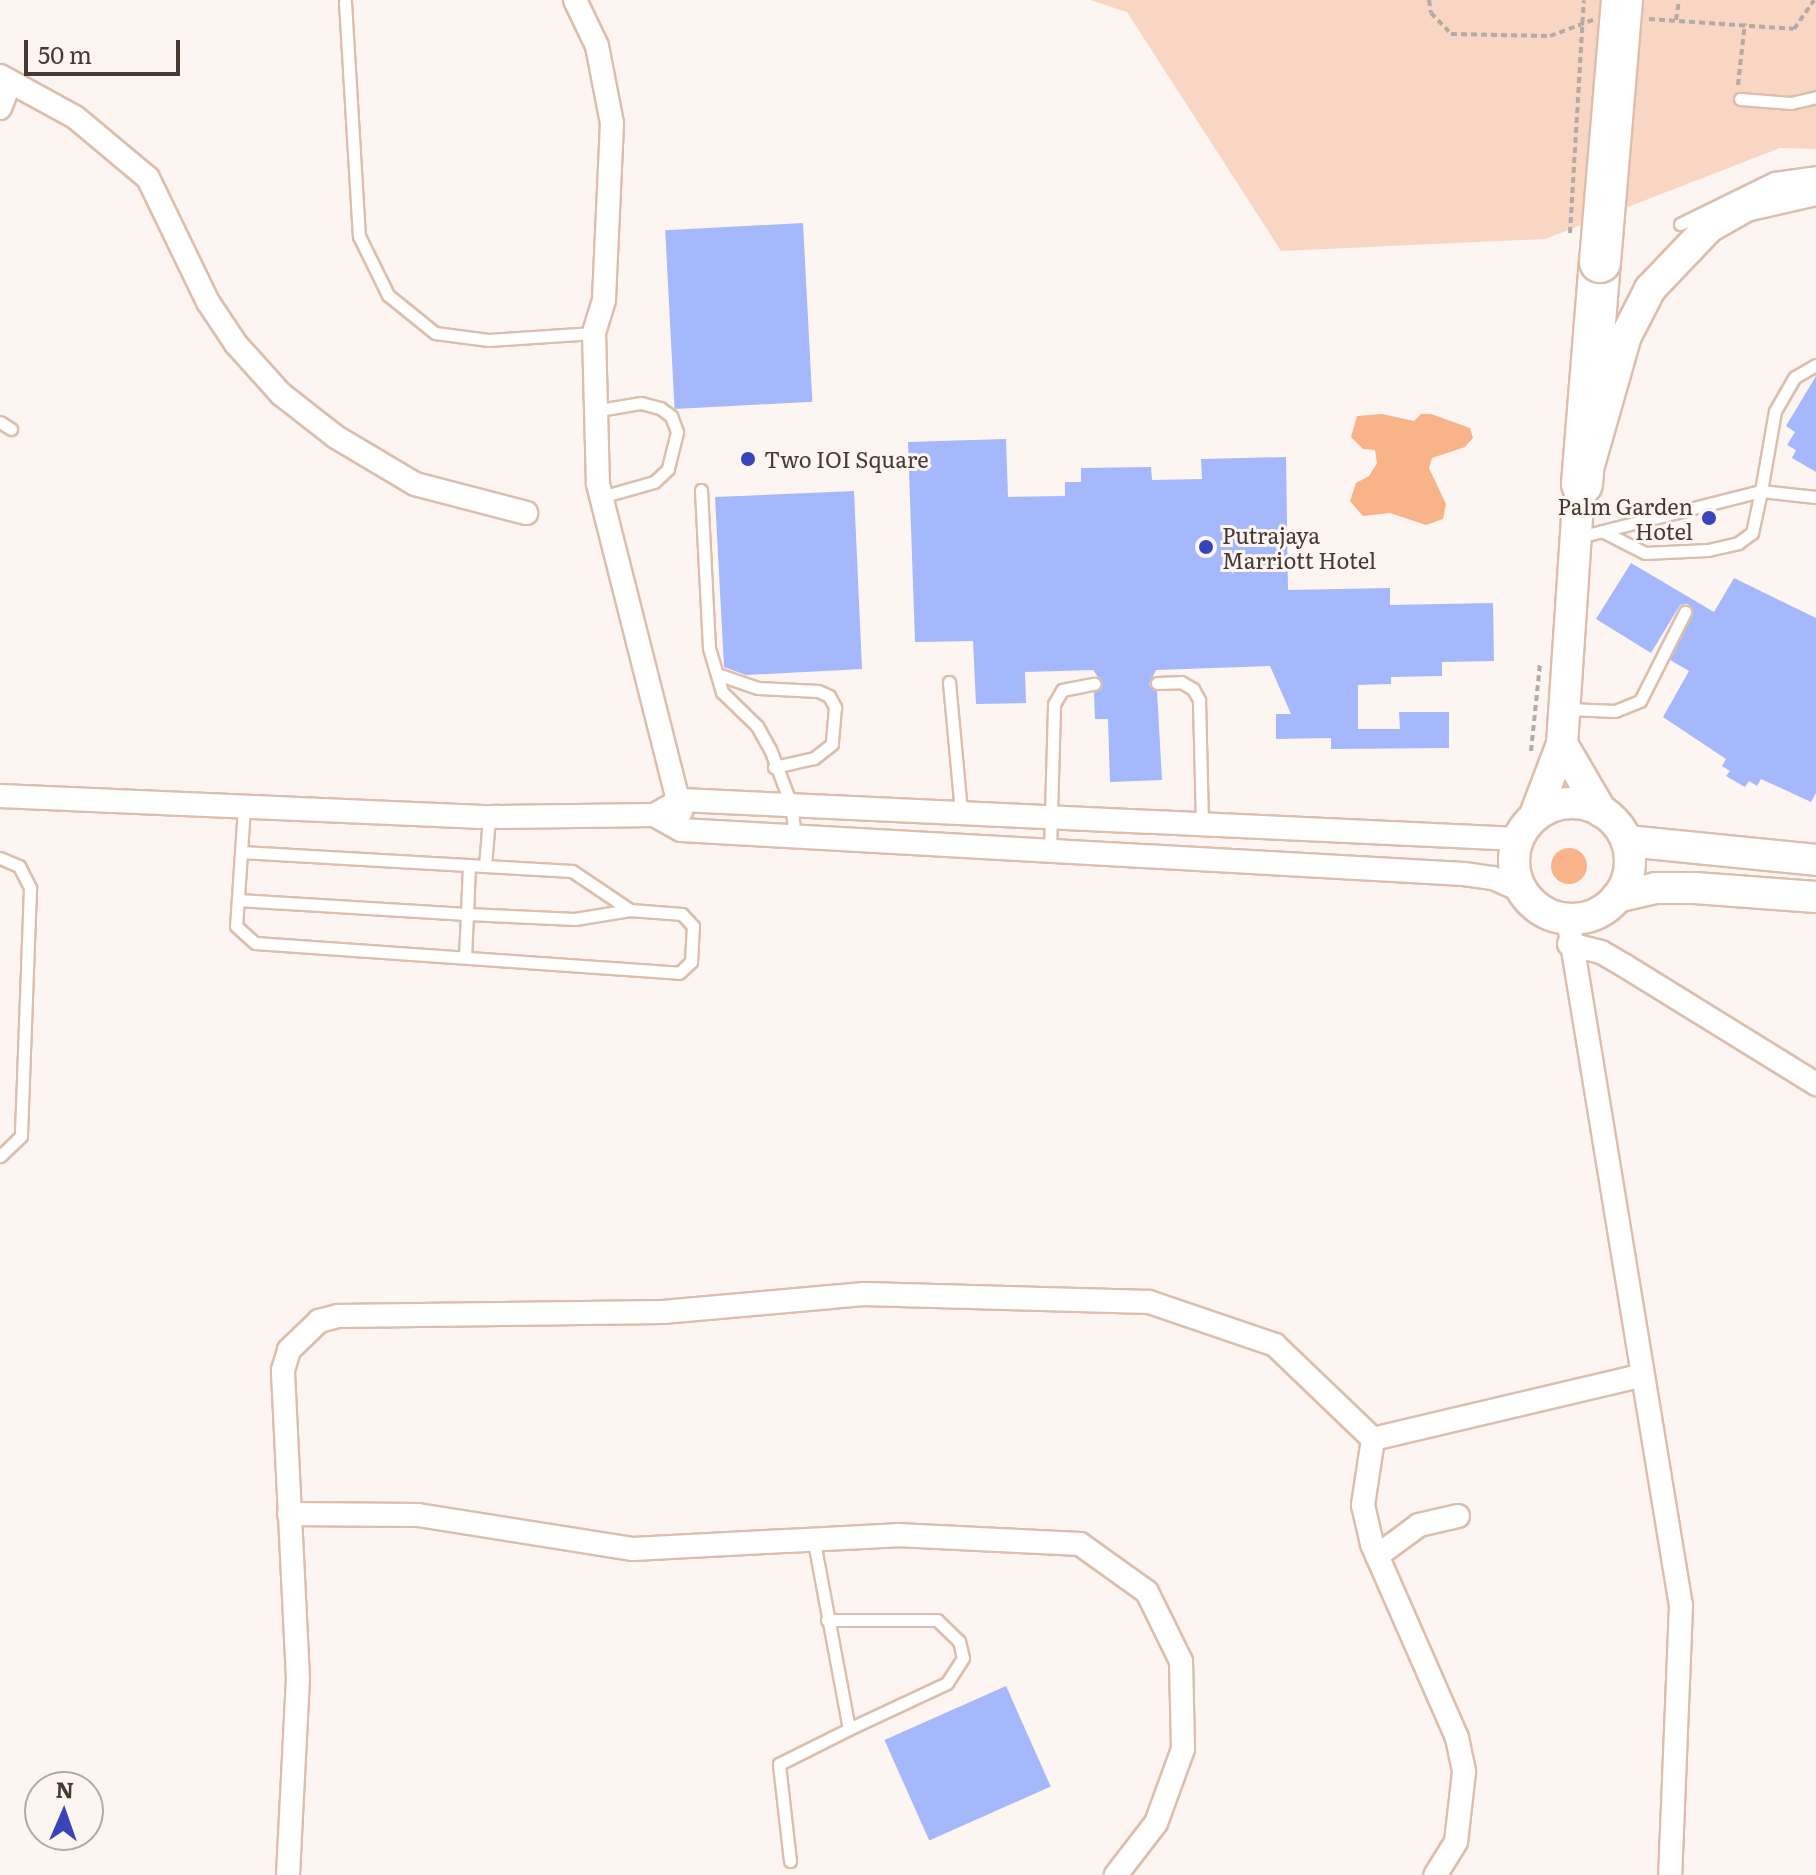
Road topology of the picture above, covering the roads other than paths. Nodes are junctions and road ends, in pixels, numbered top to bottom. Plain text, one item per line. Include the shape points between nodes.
1 (575, 0) edge
2 (1622, 0) edge
3 (345, 2) dead end
4 (5, 80) edge
5 (1816, 97) edge
6 (1740, 99) road end
7 (0, 108) edge
8 (1815, 190) edge
9 (1680, 224) dead end
10 (594, 333) junction
11 (1816, 365) edge
12 (593, 411) junction
13 (0, 422) edge
14 (11, 429) dead end
15 (1582, 484) junction
16 (701, 490) dead end
17 (1761, 491) junction
18 (601, 497) junction
19 (1816, 497) edge
20 (526, 513) dead end
21 (1588, 535) junction
22 (1685, 612) dead end
23 (717, 674) junction
24 (949, 682) dead end
25 (1157, 683) dead end
26 (1094, 684) dead end
27 (1563, 708) junction
28 (1562, 744) junction
29 (774, 767) junction
30 (0, 796) edge
31 (681, 800) junction
32 (791, 804) junction
33 (244, 807) junction
34 (961, 811) junction
35 (1601, 811) junction
36 (654, 815) junction
37 (1053, 815) junction
38 (489, 817) junction
39 (1202, 823) junction
40 (1527, 827) junction
41 (681, 830) junction
42 (795, 836) junction
43 (1627, 841) junction
44 (1050, 850) junction
45 (241, 852) junction
46 (0, 858) edge
47 (1810, 860) edge
48 (469, 865) junction
49 (485, 866) junction
50 (1522, 891) junction
51 (1806, 896) edge
52 (1617, 897) junction
53 (238, 900) junction
54 (630, 910) junction
55 (467, 914) junction
56 (1569, 932) junction
57 (465, 957) junction
58 (1816, 1084) edge
59 (0, 1156) edge
60 (1643, 1375) junction
61 (1373, 1439) junction
62 (289, 1514) junction
63 (1458, 1516) dead end
64 (813, 1537) junction
65 (1377, 1556) junction
66 (827, 1620) junction
67 (849, 1729) junction
68 (790, 1861) dead end
69 (288, 1875) edge
70 (1116, 1875) edge
71 (1435, 1875) edge
72 (1670, 1875) edge

1 - 10 street via 597,46 612,123 604,300
2 - 15 highway, bridge
3 - 10 lane via 359,236 388,295 435,333 489,340
4 - 7 street
4 - 20 street via 75,117 148,178 208,302 236,344 281,394 336,437 415,484
5 - 6 lane via 1791,103
8 - 9 lane via 1774,178
8 - 15 street via 1746,206 1709,227 1667,267 1626,336
10 - 12 street
11 - 17 lane via 1795,377 1775,411
12 - 18 street
12 - 18 lane via 641,403 671,416 677,432 668,469 654,482
13 - 14 lane
15 - 21 street
16 - 23 lane via 709,648
17 - 19 lane
17 - 21 lane
17 - 21 lane via 1758,521 1738,543 1645,553
18 - 31 street
21 - 27 street
22 - 27 lane via 1640,701 1615,711
23 - 29 lane via 722,692 757,726
23 - 29 lane via 758,688 829,696 835,707 832,744 814,758
24 - 34 lane
25 - 39 lane via 1181,682 1199,700
26 - 37 lane via 1062,690 1054,704
27 - 28 street
28 - 35 street
28 - 40 street
29 - 32 lane
30 - 33 street
31 - 32 street
31 - 36 street
31 - 41 street
32 - 34 street
32 - 42 lane
33 - 38 street
33 - 45 lane
34 - 37 street
35 - 40 street via 1580,803 1558,804
35 - 43 street
36 - 38 street
36 - 41 street
37 - 39 street
37 - 44 lane
38 - 49 lane
39 - 40 street
40 - 50 street via 1514,856
41 - 42 street
42 - 44 street
43 - 47 street
43 - 52 street via 1629,870
44 - 50 street via 1464,874 1493,878
45 - 48 lane
45 - 53 lane
46 - 59 lane via 19,866 30,888 21,1136
48 - 49 lane
48 - 55 lane
49 - 54 lane via 572,871
50 - 56 street
51 - 52 street via 1656,888
52 - 56 street
53 - 55 lane
53 - 57 lane via 236,926 255,943
54 - 55 lane via 575,919
54 - 57 lane via 689,918 687,969 679,973
55 - 57 lane
56 - 58 street
56 - 60 street
60 - 61 street
60 - 72 street via 1681,1606
61 - 62 street via 1275,1345 1149,1302 864,1294 663,1312 338,1316 301,1334 283,1370
61 - 65 street via 1363,1505
62 - 64 street via 418,1515 633,1549
62 - 69 street via 298,1679
63 - 65 street via 1419,1525
64 - 66 lane
64 - 70 street via 1080,1544 1147,1592 1181,1661 1183,1749 1156,1823
65 - 71 street via 1457,1738 1464,1772 1456,1842
66 - 67 lane
66 - 67 lane via 937,1620 959,1641 963,1658 947,1683
67 - 68 lane via 779,1764

